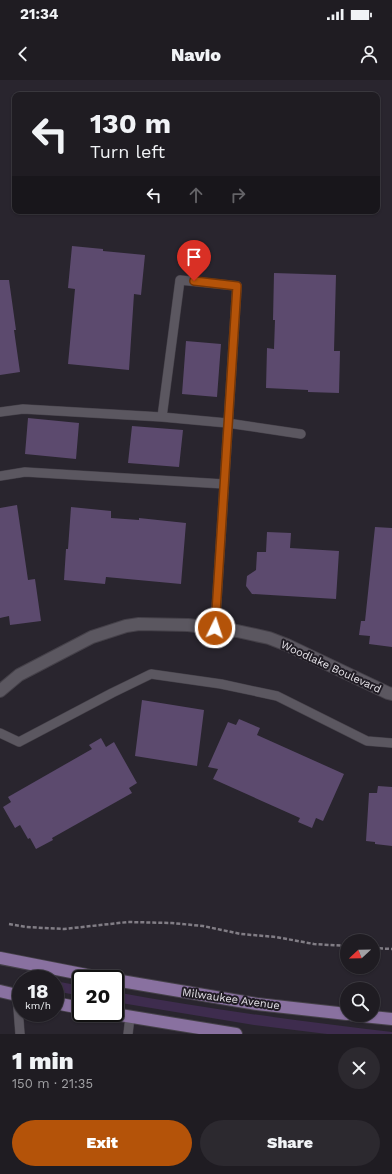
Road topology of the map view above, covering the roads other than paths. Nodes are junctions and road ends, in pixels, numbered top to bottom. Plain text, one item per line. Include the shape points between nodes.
1 (0, 412) edge
2 (162, 417) junction
3 (228, 423) junction
4 (301, 434) dead end
5 (0, 476) edge
6 (224, 484) junction
7 (215, 628) junction
8 (0, 692) edge
9 (392, 694) edge
10 (0, 733) edge
11 (392, 743) edge
12 (0, 958) edge
13 (72, 972) edge
14 (124, 982) edge
15 (0, 991) edge
16 (12, 994) edge
17 (340, 1013) edge
18 (124, 1016) edge
19 (130, 1017) junction
20 (380, 1018) edge
21 (392, 1019) edge
22 (20, 1022) edge
23 (20, 1034) edge
24 (128, 1034) edge
25 (236, 1034) edge

1 - 2 lane via 23,409
2 - 3 lane
2 - 3 lane via 180,280 237,286
3 - 4 lane
3 - 6 lane
5 - 6 lane via 25,472
6 - 7 lane
7 - 8 street, Woodlake Boulevard via 188,625 126,626 92,637 32,668 19,675
7 - 9 street, Woodlake Boulevard via 269,638 288,645
10 - 11 lane via 19,742 151,674 221,684 277,696 367,741
12 - 13 main road
14 - 17 main road, Milwaukee Avenue via 257,1004
15 - 16 main road
18 - 19 main road
19 - 24 lane
19 - 25 main road
20 - 21 main road
22 - 23 lane

